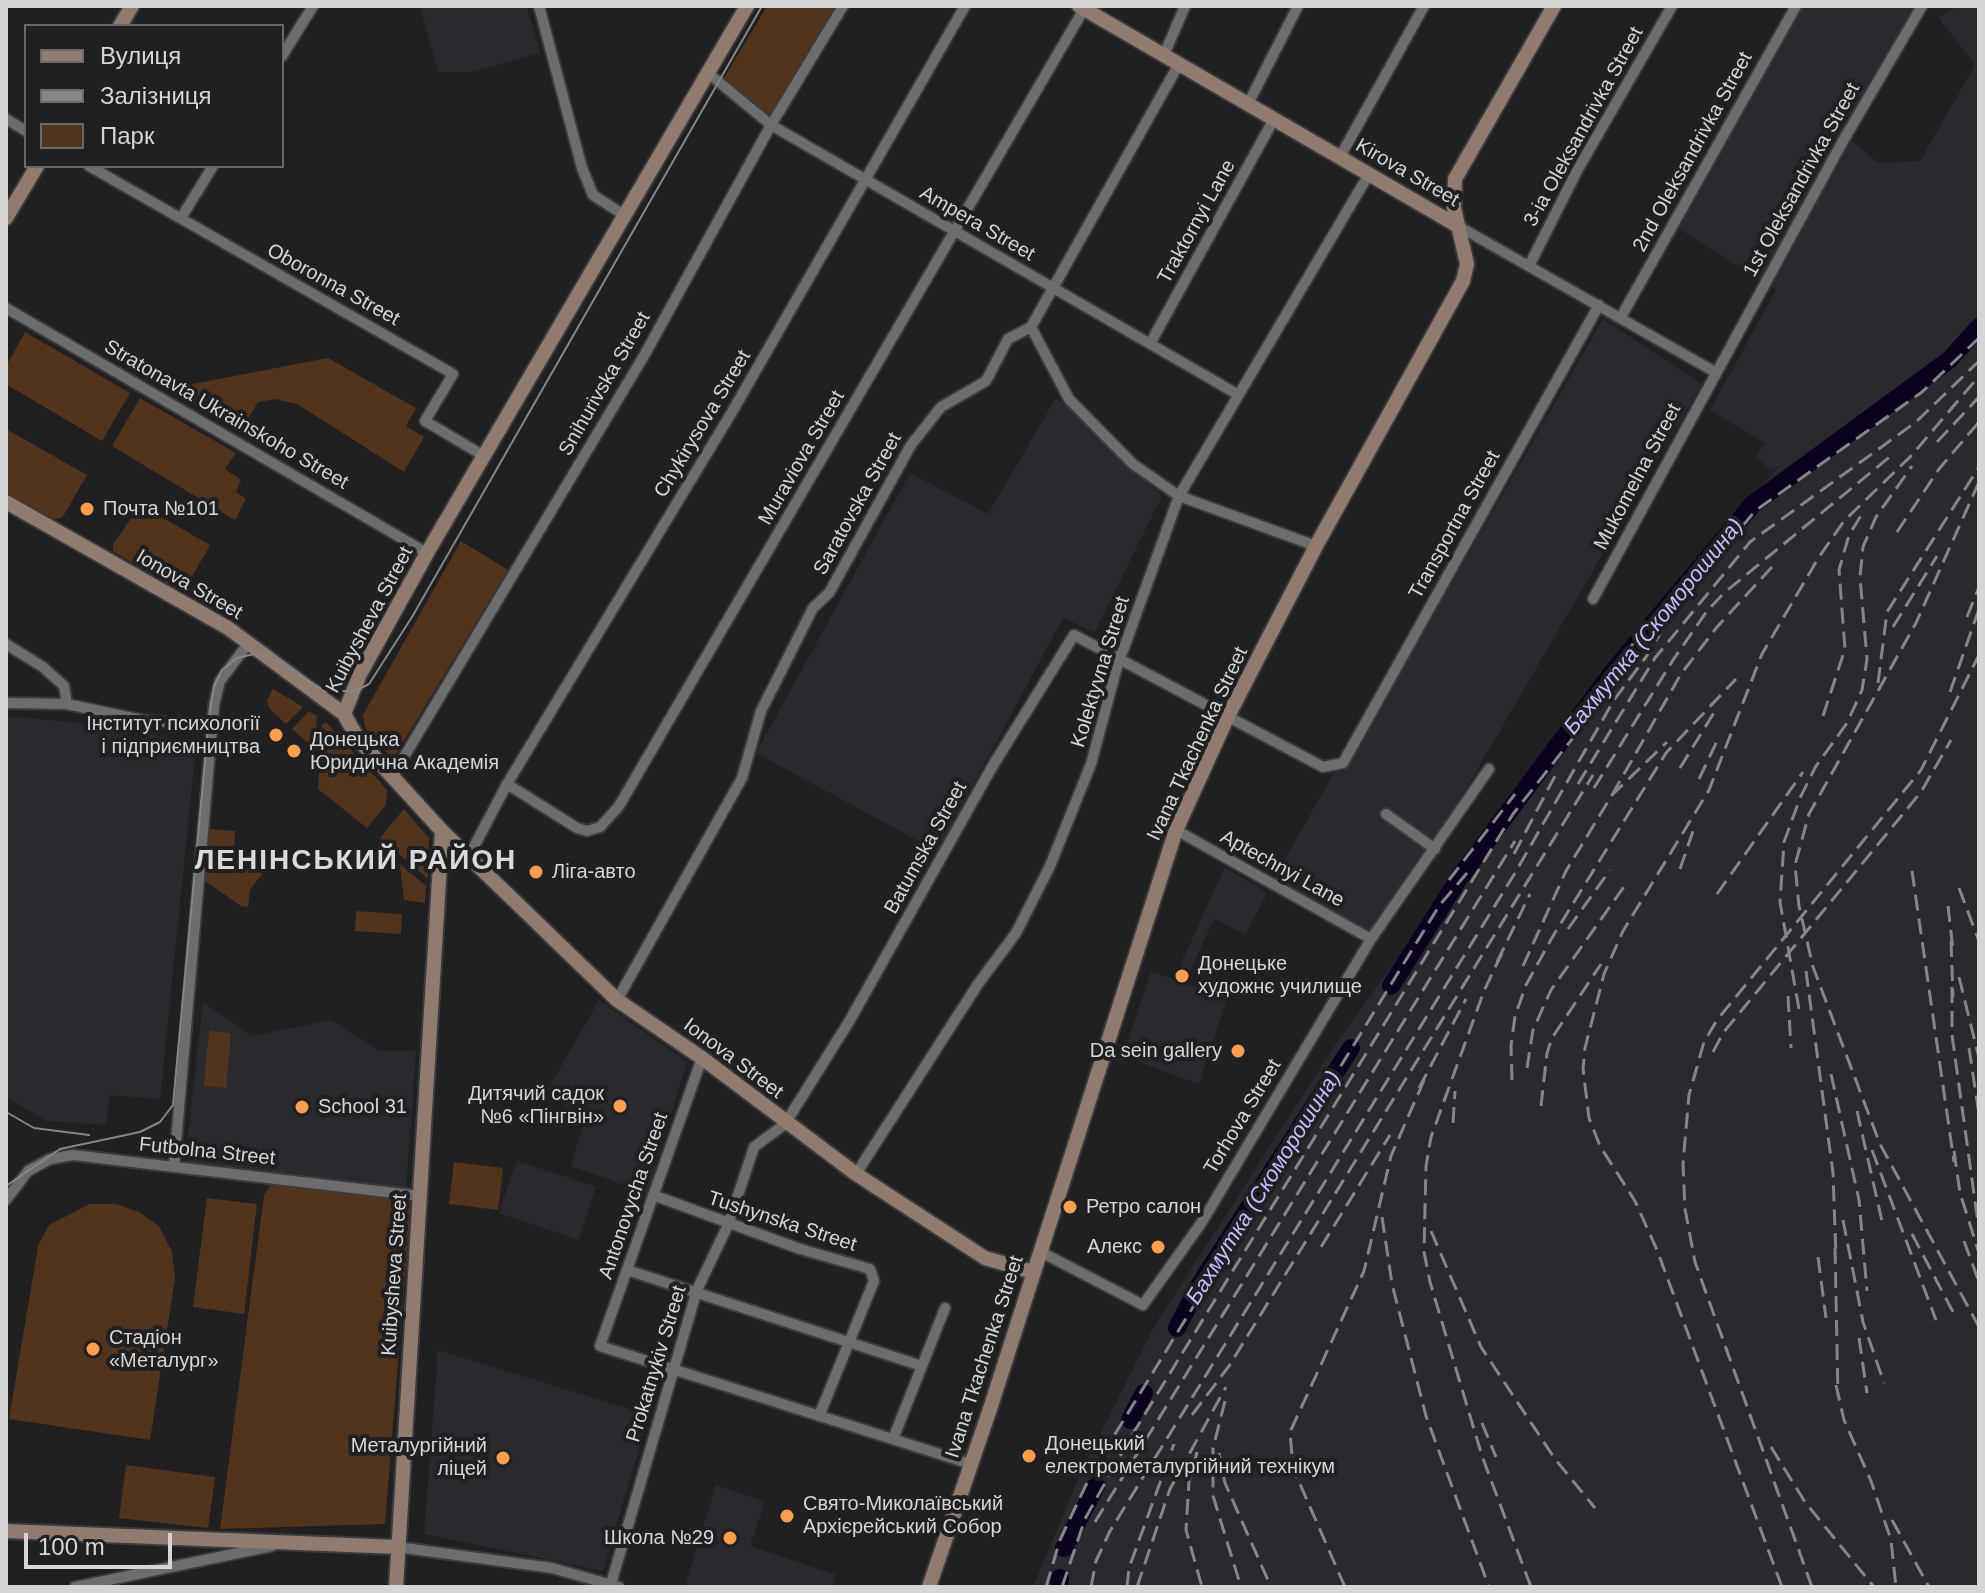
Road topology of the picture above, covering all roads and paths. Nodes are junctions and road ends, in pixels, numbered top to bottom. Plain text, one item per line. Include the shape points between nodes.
1 (132, 6) edge
2 (313, 6) edge
3 (539, 6) edge
4 (747, 6) edge
5 (843, 6) edge
6 (965, 6) edge
7 (1185, 6) edge
8 (1298, 6) edge
9 (1424, 6) edge
10 (1554, 6) edge
11 (1672, 6) edge
12 (1796, 6) edge
13 (1922, 6) edge
14 (1081, 8) edge
15 (121, 24) edge
16 (284, 53) edge
17 (1164, 55) junction
18 (1179, 64) junction
19 (708, 73) junction
20 (1248, 104) junction
21 (6, 119) edge
22 (1274, 119) junction
23 (771, 125) junction
24 (24, 130) edge
25 (1340, 157) junction
26 (36, 168) edge
27 (93, 168) edge
28 (212, 168) edge
29 (1369, 174) junction
30 (865, 179) junction
31 (624, 215) junction
32 (6, 218) edge
33 (181, 218) junction
34 (1458, 226) junction
35 (953, 232) junction
36 (1529, 266) junction
37 (1054, 289) junction
38 (1599, 305) junction
39 (6, 308) edge
40 (1621, 317) junction
41 (1031, 327) junction
42 (1151, 342) junction
43 (1715, 372) junction
44 (1237, 394) junction
45 (484, 456) junction
46 (1179, 496) junction
47 (6, 502) edge
48 (1316, 546) junction
49 (427, 553) junction
50 (1593, 599) dead end
51 (6, 644) edge
52 (247, 645) junction
53 (1119, 659) junction
54 (6, 703) edge
55 (67, 704) junction
56 (344, 714) junction
57 (1228, 716) junction
58 (212, 724) junction
59 (1489, 769) dead end
60 (392, 777) junction
61 (507, 784) junction
62 (1386, 814) dead end
63 (1176, 830) junction
64 (442, 831) junction
65 (1435, 849) junction
66 (468, 858) junction
67 (1371, 939) junction
68 (617, 1000) junction
69 (702, 1058) junction
70 (785, 1124) junction
71 (174, 1166) junction
72 (856, 1174) junction
73 (653, 1195) junction
74 (420, 1196) junction
75 (6, 1200) edge
76 (728, 1225) junction
77 (1041, 1252) junction
78 (627, 1270) junction
79 (1033, 1272) junction
80 (697, 1290) junction
81 (945, 1308) dead end
82 (848, 1342) junction
83 (922, 1366) junction
84 (673, 1367) junction
85 (819, 1416) junction
86 (893, 1439) junction
87 (971, 1464) junction
88 (6, 1531) edge
89 (293, 1540) junction
90 (397, 1547) junction
91 (613, 1586) edge
92 (75, 1587) edge
93 (396, 1587) edge
94 (929, 1587) edge

1 - 15 main road
2 - 16 street
3 - 31 street via 582,168 593,195
4 - 19 main road, Kuibysheva Street
5 - 23 street, Snihurivska Street
6 - 30 street, Chykirysova Street
7 - 17 street
8 - 20 street
9 - 25 street
10 - 34 main road, Ivana Tkachenka Street via 1455,179
11 - 36 street, 3-ia Oleksandrivka Street
12 - 40 street, 2nd Oleksandrivka Street
13 - 43 street, 1st Oleksandrivka Street
14 - 17 main road, Kirova Street
14 - 35 street, Muraviova Street
17 - 18 main road, Kirova Street
18 - 20 main road, Kirova Street
18 - 37 street, Saratovska Street
19 - 23 street, Ampera Street
19 - 31 main road, Kuibysheva Street
20 - 22 main road, Kirova Street
21 - 24 street
22 - 25 main road, Kirova Street
22 - 42 street, Traktornyi Lane
23 - 30 street, Ampera Street
23 - 60 street, Snihurivska Street via 645,354
25 - 29 main road, Kirova Street
26 - 32 main road
27 - 33 street, Oboronna Street
28 - 33 street
29 - 34 main road, Kirova Street
29 - 44 street, Kolektyvna Street
30 - 35 street, Ampera Street
30 - 61 street, Chykirysova Street via 732,412
31 - 45 main road, Kuibysheva Street
33 - 45 street, Oboronna Street via 453,374 425,421
34 - 36 street, Kirova Street
34 - 48 main road, Ivana Tkachenka Street via 1467,272
35 - 37 street, Ampera Street
35 - 61 street, Muraviova Street via 619,806 600,827 587,831
36 - 38 street, Kirova Street
37 - 41 street, Saratovska Street
37 - 42 street, Ampera Street
38 - 40 street, Kirova Street
38 - 57 street, Transportna Street via 1343,763 1323,767
39 - 49 street, Stratonavta Ukrainskoho Street
40 - 43 street, Kirova Street
41 - 46 street via 1069,399 1133,464
41 - 68 street, Saratovska Street via 1008,339 986,381 941,407 911,445 829,593 813,608 761,711 742,778
42 - 44 street, Ampera Street
43 - 50 street, Mukomelna Street
44 - 46 street, Kolektyvna Street
45 - 49 main road, Kuibysheva Street
46 - 48 street
46 - 53 street, Kolektyvna Street
47 - 52 main road, Ionova Street via 228,628
48 - 57 main road, Ivana Tkachenka Street
49 - 56 main road, Kuibysheva Street via 360,674
51 - 55 street via 64,686
52 - 56 main road, Ionova Street
52 - 58 street via 220,681
53 - 57 street
53 - 70 street, Batumska Street via 1074,635
53 - 72 street, Kolektyvna Street via 1091,764 1016,933
54 - 55 street
55 - 58 street via 147,721
56 - 60 main road, Kuibysheva Street via 358,739
57 - 63 main road, Ivana Tkachenka Street
58 - 71 street
59 - 65 street
60 - 64 main road, Kuibysheva Street
61 - 66 street, Chykirysova Street
62 - 65 street
63 - 67 street, Aptechnyi Lane
63 - 77 main road, Ivana Tkachenka Street
64 - 66 main road, Ionova Street
64 - 74 main road, Kuibysheva Street
65 - 67 street, Torhova Street
66 - 68 main road, Ionova Street
67 - 77 street, Torhova Street via 1202,1222 1143,1305
68 - 69 main road, Ionova Street
69 - 70 main road, Ionova Street
69 - 73 street, Antonovycha Street
70 - 72 main road, Ionova Street
70 - 76 street, Prokatnykiv Street via 754,1147
71 - 74 street, Futbolna Street
71 - 75 street, Futbolna Street via 73,1155 50,1159 28,1171
72 - 79 main road, Ionova Street via 985,1258
73 - 76 street, Tushynska Street
73 - 78 street, Antonovycha Street
74 - 90 main road, Kuibysheva Street
76 - 80 street, Prokatnykiv Street
76 - 82 street, Tushynska Street via 870,1269 874,1281
77 - 79 main road, Ivana Tkachenka Street
78 - 80 street
78 - 84 street, Antonovycha Street via 600,1346
79 - 87 main road, Ivana Tkachenka Street
80 - 82 street
80 - 84 street, Prokatnykiv Street
81 - 83 street
82 - 83 street
82 - 85 street, Tushynska Street
83 - 86 street
84 - 85 street
84 - 91 street, Prokatnykiv Street
85 - 86 street
86 - 87 street
87 - 94 main road, Ivana Tkachenka Street
88 - 89 main road
89 - 90 main road
89 - 92 street
90 - 91 street via 552,1568
90 - 93 main road, Kuibysheva Street

